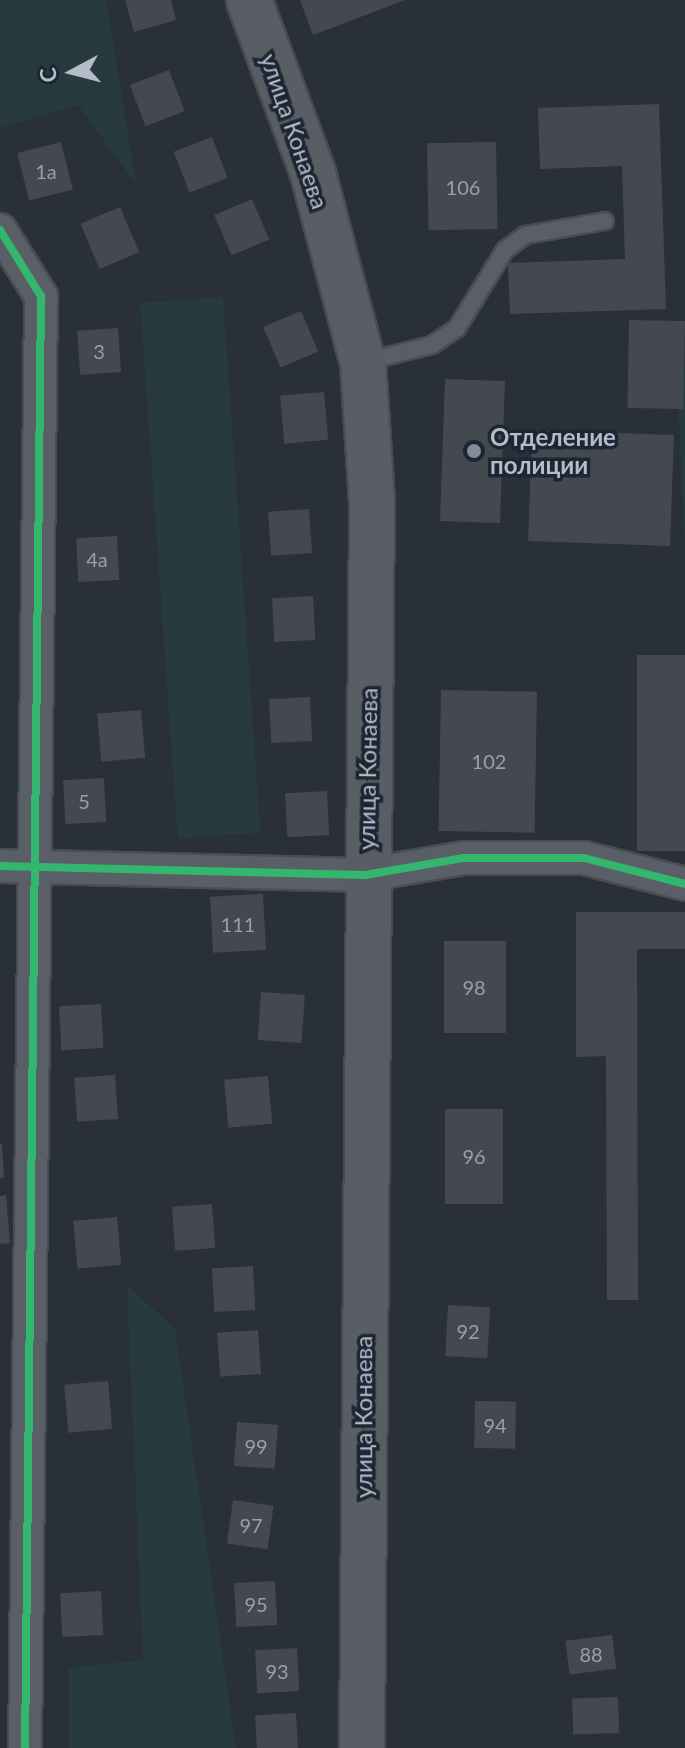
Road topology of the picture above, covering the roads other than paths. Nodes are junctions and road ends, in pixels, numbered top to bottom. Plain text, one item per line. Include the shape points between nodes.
1 (249, 0) edge
2 (605, 221) dead end
3 (0, 230) edge
4 (363, 363) junction
5 (0, 866) edge
6 (34, 866) junction
7 (365, 875) junction
8 (685, 884) edge
9 (25, 1748) edge
10 (362, 1748) edge

1 - 4 main road, улица Конаева via 313,173
2 - 4 lane via 526,235 505,250 457,328 432,345
3 - 6 street via 41,296
4 - 7 main road, улица Конаева via 372,501
5 - 6 street
6 - 7 street
6 - 9 street
7 - 8 street via 463,858 584,858
7 - 10 main road, улица Конаева

